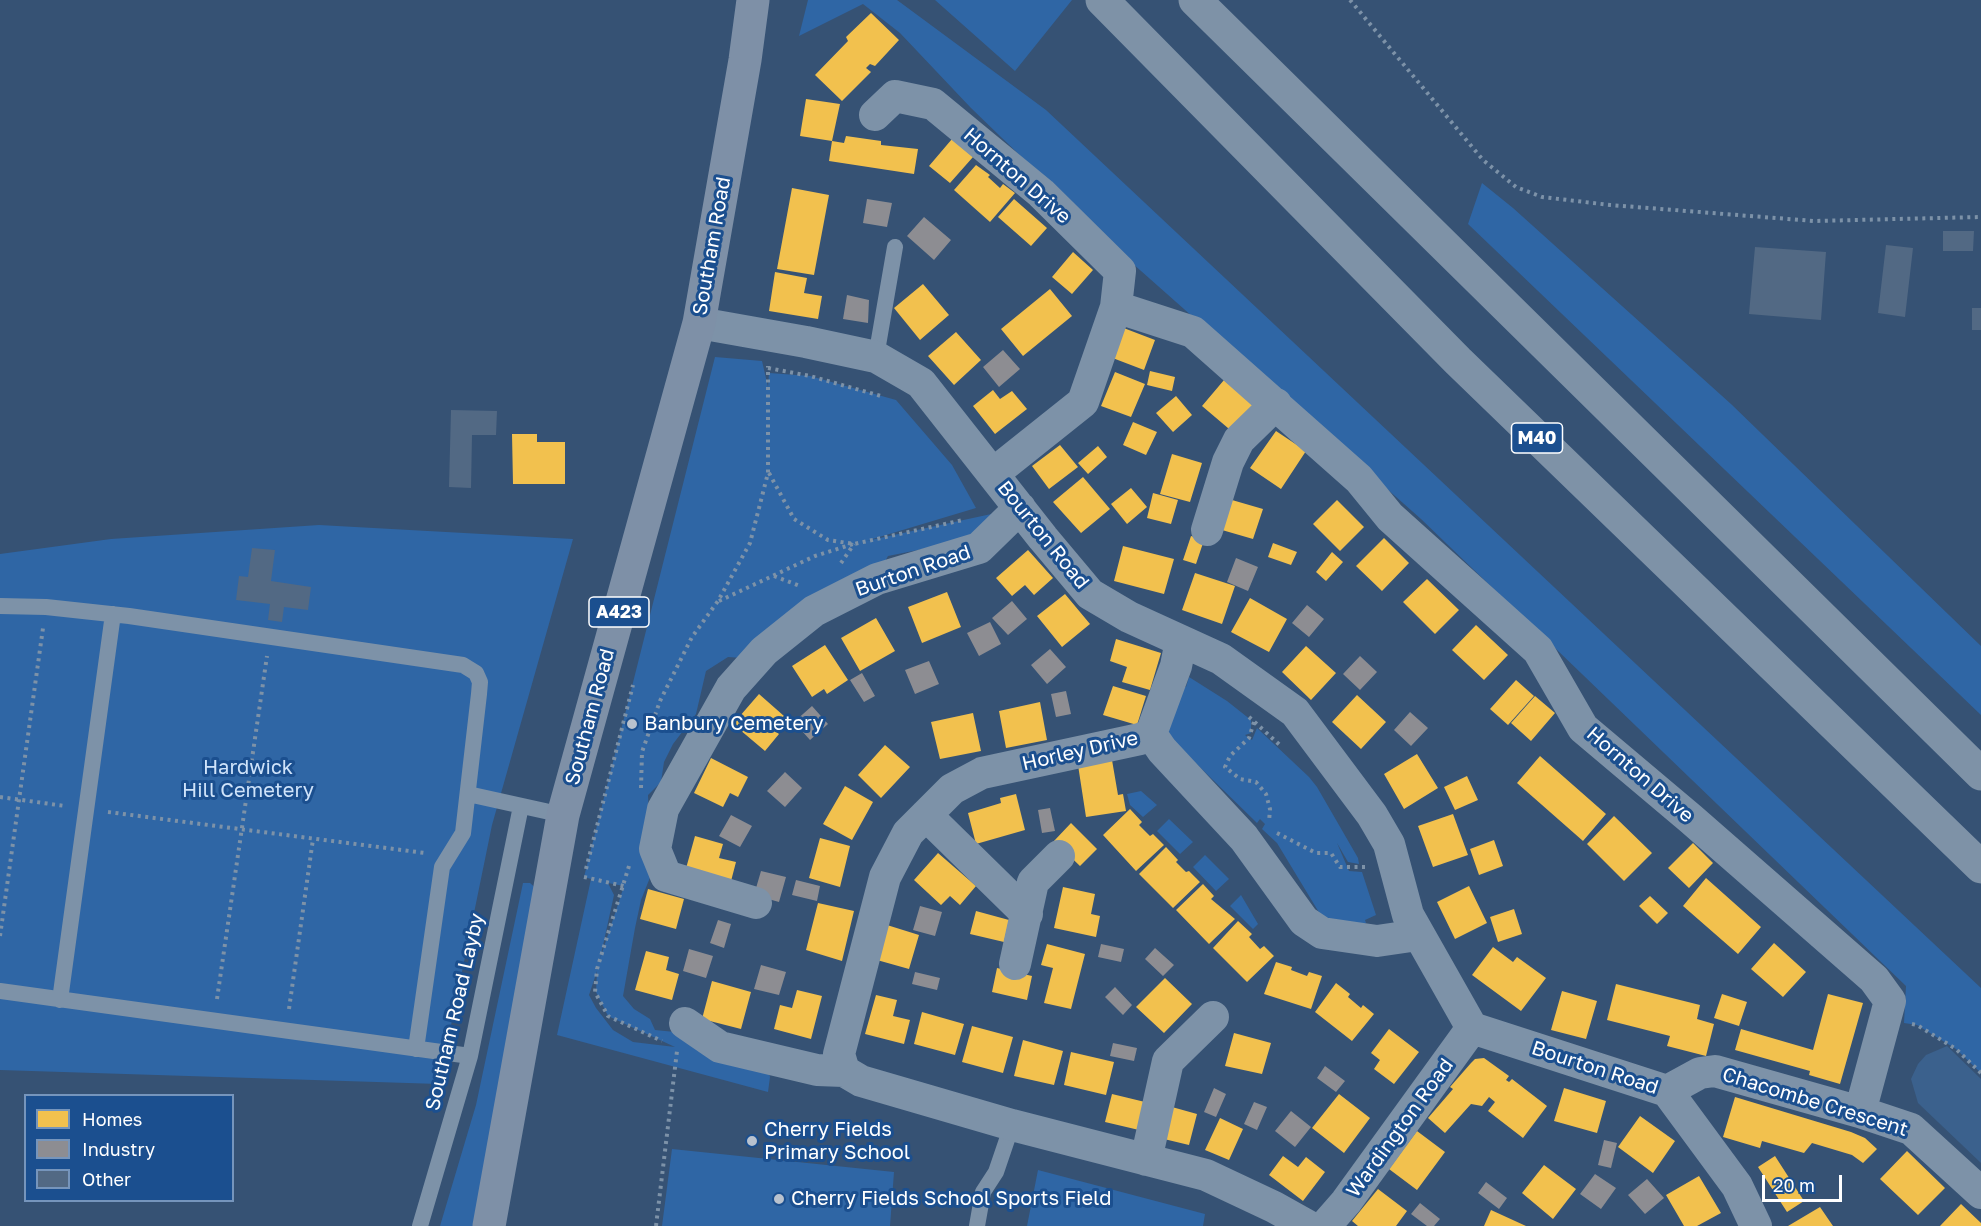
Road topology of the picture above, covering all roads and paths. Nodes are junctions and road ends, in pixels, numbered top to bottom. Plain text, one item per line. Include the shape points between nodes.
1 (753, 0) edge
2 (1102, 0) edge
3 (1196, 0) edge
4 (1350, 0) edge
5 (875, 115) dead end
6 (1981, 217) edge
7 (895, 247) dead end
8 (1116, 307) junction
9 (699, 324) junction
10 (769, 335) junction
11 (876, 357) junction
12 (768, 368) junction
13 (885, 397) dead end
14 (1276, 404) junction
15 (768, 473) junction
16 (994, 473) junction
17 (1007, 515) junction
18 (1207, 530) dead end
19 (854, 544) junction
20 (0, 606) edge
21 (46, 608) junction
22 (113, 614) junction
23 (270, 636) junction
24 (1181, 641) junction
25 (1243, 712) dead end
26 (1254, 722) junction
27 (1150, 734) junction
28 (1285, 749) dead end
29 (1981, 774) edge
30 (468, 794) junction
31 (0, 797) edge
32 (19, 800) junction
33 (521, 806) junction
34 (86, 809) junction
35 (563, 815) junction
36 (926, 815) junction
37 (243, 829) junction
38 (313, 838) junction
39 (449, 856) junction
40 (1059, 856) dead end
41 (1364, 858) dead end
42 (1369, 867) junction
43 (1981, 867) edge
44 (1372, 877) dead end
45 (584, 878) dead end
46 (624, 885) dead end
47 (756, 903) dead end
48 (1027, 914) junction
49 (1418, 935) junction
50 (0, 936) edge
51 (1015, 964) dead end
52 (0, 991) edge
53 (60, 1000) junction
54 (1213, 1017) dead end
55 (1885, 1020) junction
56 (214, 1021) junction
57 (1472, 1028) junction
58 (286, 1031) junction
59 (681, 1035) joint
60 (416, 1049) junction
61 (470, 1056) junction
62 (844, 1071) junction
63 (1981, 1073) edge
64 (1667, 1091) junction
65 (1860, 1112) junction
66 (1012, 1125) junction
67 (1146, 1160) junction
68 (1981, 1193) edge
69 (420, 1226) edge
70 (489, 1226) edge
71 (656, 1226) edge
72 (976, 1226) edge
73 (1308, 1226) edge
74 (1326, 1226) edge
75 (1756, 1226) edge

1 - 9 highway, Southam Road / A423
2 - 43 highway, M40 via 1458,361
3 - 29 highway
4 - 6 path via 1483,160 1516,187 1542,196 1814,221
5 - 8 street, Hornton Drive via 895,96 933,104 1041,193 1120,271
7 - 11 lane
8 - 14 street, Hornton Drive via 1192,332
8 - 16 street, Hornton Drive via 1083,402
9 - 10 street, Bourton Road
9 - 35 highway, Southam Road / A423
10 - 11 street, Bourton Road
10 - 12 path
11 - 16 street, Bourton Road via 921,383
12 - 13 path
12 - 15 path
14 - 18 street via 1239,440 1227,462
14 - 55 street, Hornton Drive via 1359,479 1390,517 1538,650 1583,728 1874,979 1890,1001
15 - 19 path via 795,519 828,540
15 - 19 path via 750,543 718,601 815,556
16 - 17 street, Bourton Road
17 - 19 path
17 - 24 street, Bourton Road via 1090,594
17 - 47 street, Burton Road via 979,548 877,579 813,611 764,651 731,688 663,809 656,849 666,876
20 - 21 lane
21 - 22 lane
21 - 32 path
22 - 23 lane
22 - 34 lane
23 - 30 lane via 463,665 476,673 480,682
23 - 37 path
24 - 27 street, Horley Drive via 1176,666
24 - 49 street, Bourton Road via 1221,659 1295,712 1389,844 1408,915
25 - 26 path
26 - 28 path
26 - 42 path via 1249,738 1230,756 1225,767 1240,778 1256,782 1266,794 1269,821 1276,832 1316,853 1330,853 1340,867
27 - 36 street, Horley Drive via 982,773 952,789
27 - 49 street via 1244,838 1304,921 1322,933 1377,941
30 - 33 lane
30 - 39 lane via 463,833
31 - 32 path
32 - 34 path
32 - 50 path
33 - 35 lane
33 - 61 lane, Southam Road Layby
34 - 37 path
34 - 53 lane
35 - 70 highway, Southam Road / A423
36 - 48 street
36 - 62 street, Horley Drive via 908,833 885,877 839,1054
37 - 38 path
37 - 56 path
38 - 39 path
38 - 58 path
39 - 60 lane via 442,867
40 - 48 street via 1033,882
41 - 42 path
42 - 44 path
45 - 46 path
48 - 51 street
49 - 57 street, Bourton Road
52 - 53 lane
53 - 56 lane
54 - 67 street via 1168,1062
55 - 63 path via 1917,1025 1956,1049
55 - 65 street, Hornton Drive
56 - 58 lane
57 - 64 street, Bourton Road
57 - 74 street, Wardington Road
58 - 60 lane
59 - 62 street via 817,1070
59 - 71 path via 674,1061
60 - 61 lane
61 - 69 lane, Southam Road Layby
62 - 66 street via 861,1081
64 - 65 street, Chacombe Crescent via 1700,1073 1715,1071
64 - 75 street, Bourton Road via 1737,1186
65 - 68 street, Chacombe Crescent via 1911,1129
66 - 67 street
66 - 72 lane via 996,1172 983,1192
67 - 73 street via 1206,1176

